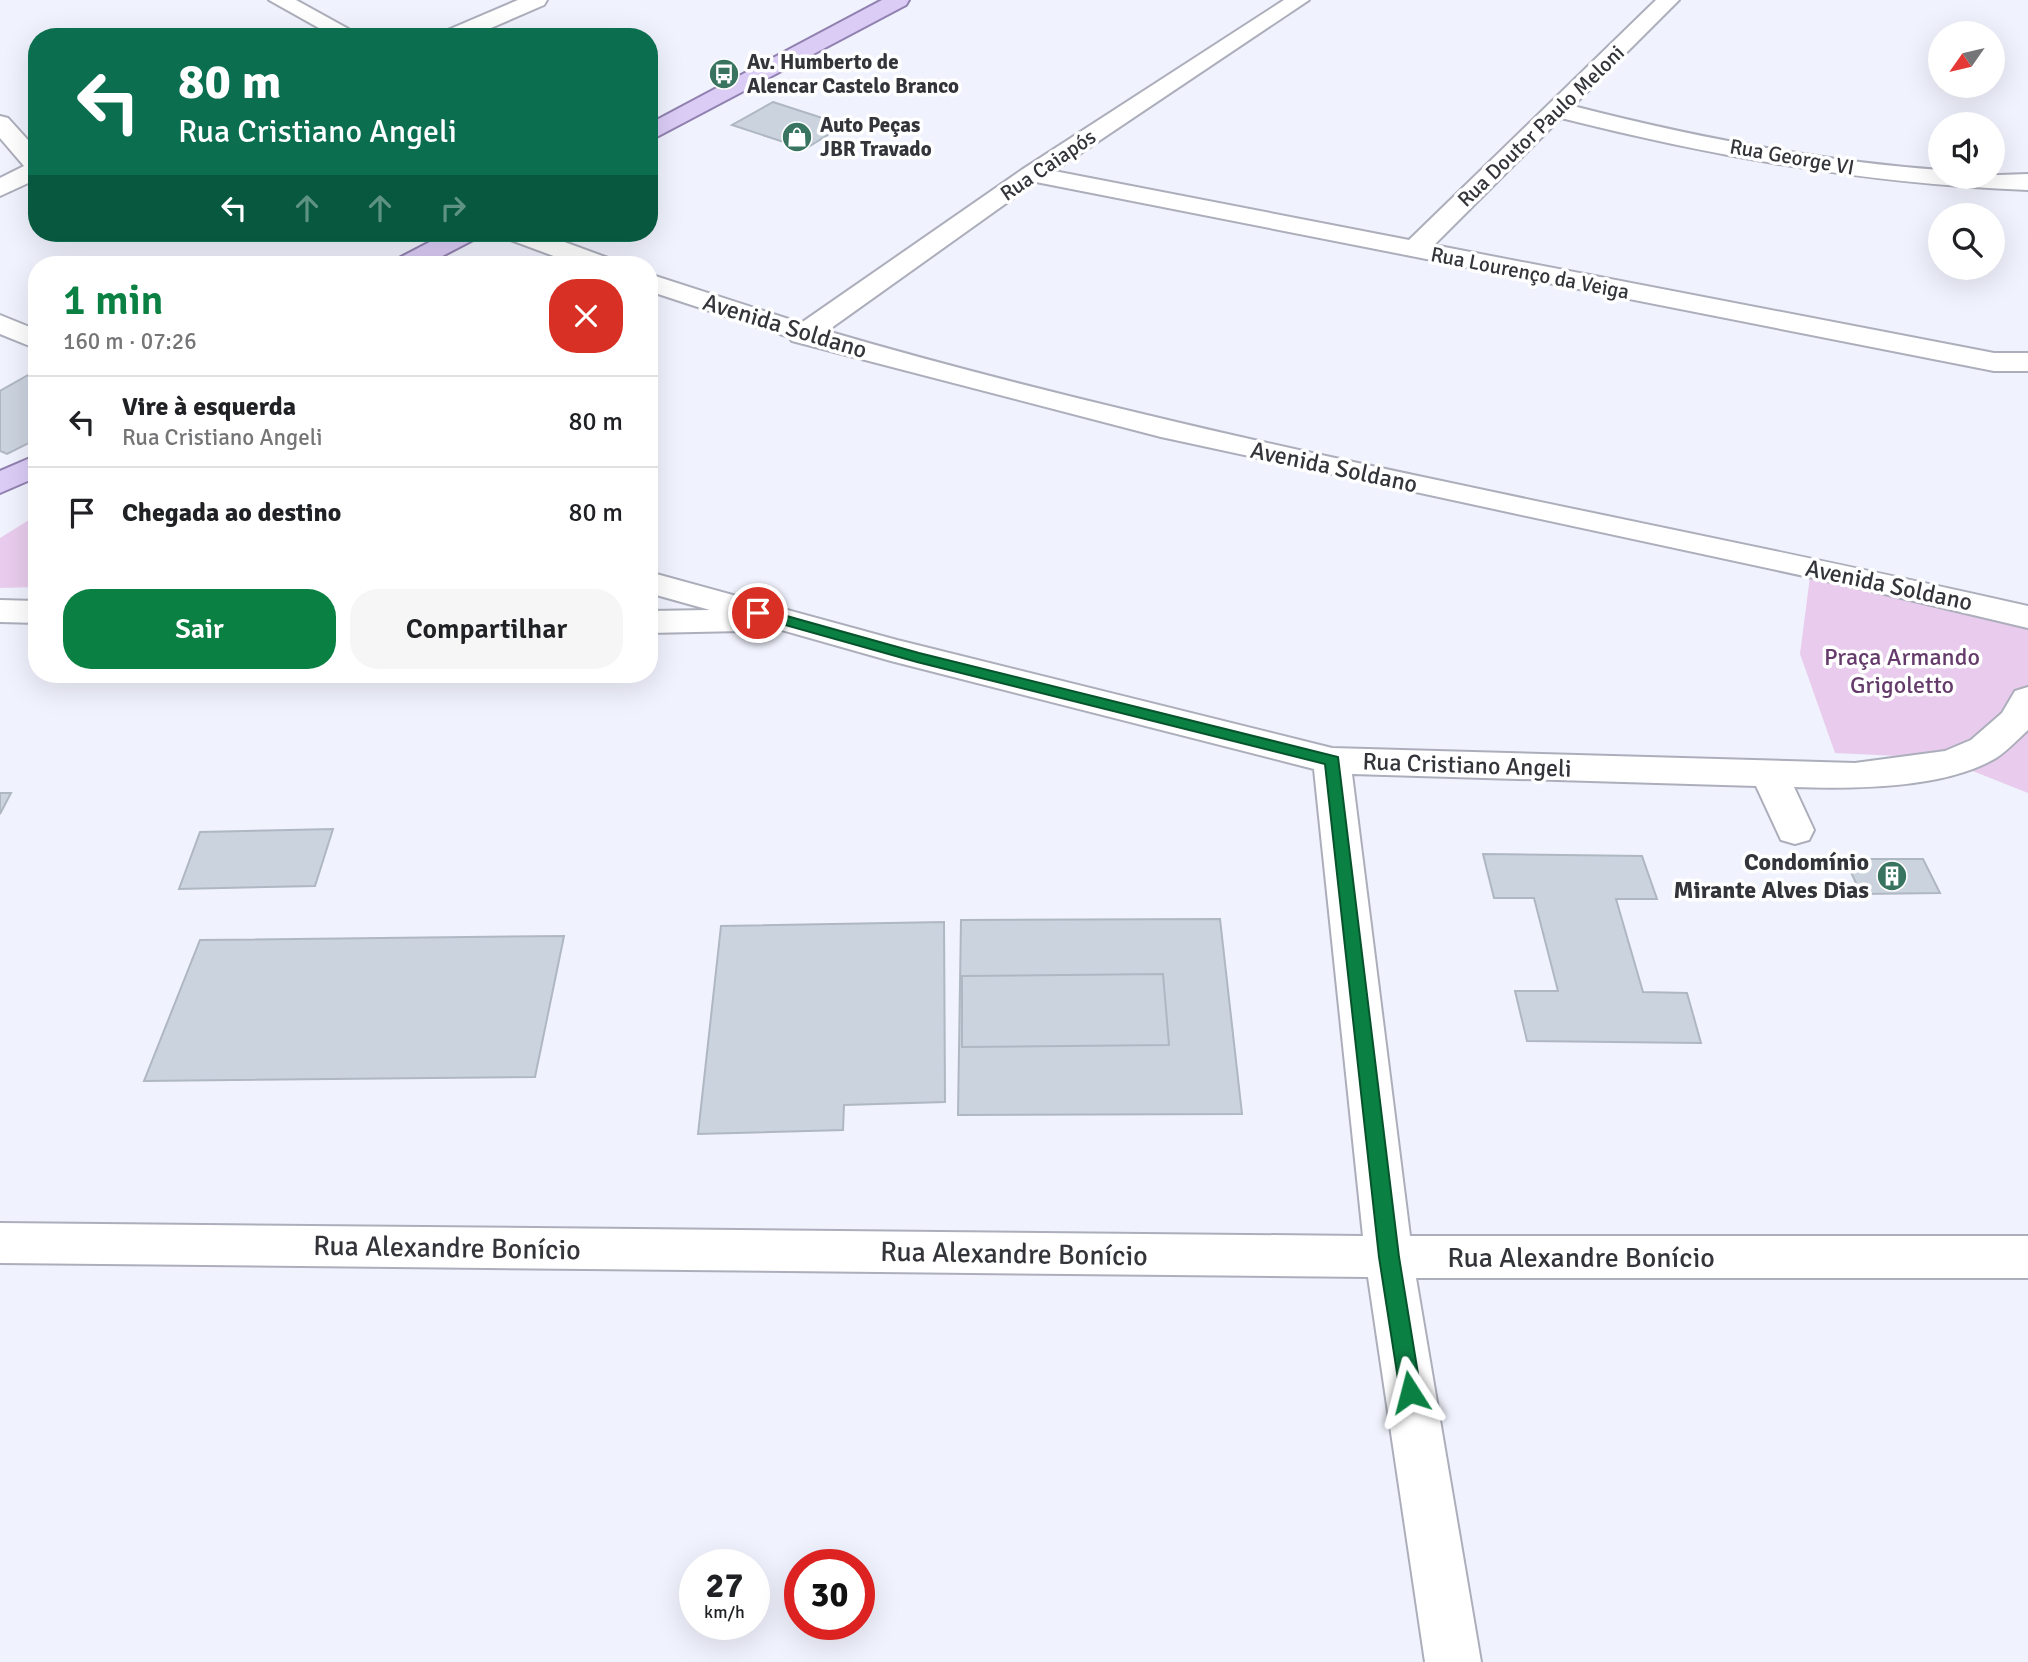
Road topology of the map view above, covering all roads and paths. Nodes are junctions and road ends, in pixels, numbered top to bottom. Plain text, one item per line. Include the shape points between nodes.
1 (280, 0) edge
2 (536, 0) edge
3 (898, 0) edge
4 (1298, 0) edge
5 (1668, 0) edge
6 (334, 28) edge
7 (472, 28) edge
8 (1559, 110) junction
9 (0, 122) edge
10 (658, 129) edge
11 (28, 156) edge
12 (28, 172) edge
13 (1032, 174) junction
14 (2028, 182) edge
15 (0, 188) edge
16 (449, 242) edge
17 (541, 242) edge
18 (1413, 250) junction
19 (423, 256) edge
20 (578, 256) edge
21 (658, 285) edge
22 (0, 323) edge
23 (802, 335) junction
24 (28, 337) edge
25 (1994, 362) junction
26 (2028, 362) edge
27 (2028, 377) edge
28 (28, 469) edge
29 (0, 484) edge
30 (658, 585) edge
31 (0, 611) edge
32 (28, 612) edge
33 (2028, 617) edge
34 (783, 620) junction
35 (658, 622) edge
36 (2028, 699) edge
37 (1332, 761) junction
38 (1769, 774) junction
39 (1795, 830) dead end
40 (0, 1242) edge
41 (1389, 1257) junction
42 (2028, 1257) edge
43 (1453, 1662) edge

1 - 6 street
2 - 7 street
3 - 10 main road
4 - 13 street, Rua Caiapós
5 - 8 street, Rua Doutor Paulo Meloni
8 - 14 street, Rua George VI via 1631,129 1838,166 1911,176
8 - 18 street, Rua Doutor Paulo Meloni
9 - 11 street
12 - 15 street
13 - 18 street, Rua Lourenço da Veiga
13 - 23 street, Rua Caiapós
16 - 19 main road
17 - 20 street
18 - 25 street, Rua Lourenço da Veiga
21 - 23 street, Avenida Soldano
22 - 24 street
23 - 33 street, Avenida Soldano via 1079,409 1345,471
25 - 26 street, Rua Lourenço da Veiga
25 - 27 street
28 - 29 main road
30 - 34 street, Rua Cristiano Angeli
31 - 32 street
34 - 35 street
34 - 37 street, Rua Cristiano Angeli
36 - 38 street, Rua Cristiano Angeli via 2015,721 1984,749 1952,763 1854,776
37 - 38 street, Rua Cristiano Angeli
37 - 41 street
38 - 39 street
40 - 41 street, Rua Alexandre Bonício
41 - 42 street, Rua Alexandre Bonício
41 - 43 street

